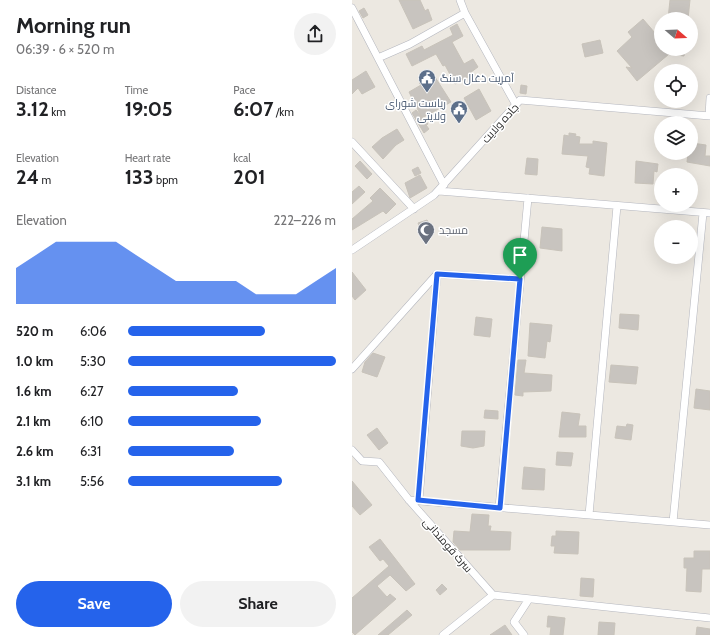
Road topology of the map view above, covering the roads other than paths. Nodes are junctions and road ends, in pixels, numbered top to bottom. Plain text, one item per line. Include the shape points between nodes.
1 (460, 0) edge
2 (352, 8) edge
3 (465, 13) junction
4 (378, 58) junction
5 (710, 98) edge
6 (516, 105) junction
7 (709, 116) edge
8 (352, 142) edge
9 (444, 185) junction
10 (439, 191) junction
11 (528, 198) junction
12 (617, 206) junction
13 (414, 209) junction
14 (706, 213) edge
15 (352, 250) edge
16 (437, 274) junction
17 (520, 279) junction
18 (352, 369) edge
19 (352, 450) edge
20 (409, 500) junction
21 (418, 500) junction
22 (500, 508) junction
23 (589, 515) junction
24 (673, 522) junction
25 (710, 525) edge
26 (493, 595) junction
27 (528, 599) junction
28 (710, 618) edge
29 (443, 635) edge
30 (524, 635) edge

1 - 3 street
2 - 4 street
3 - 4 street via 410,44
3 - 6 street
4 - 9 street
5 - 7 street, جاده ولایت
6 - 7 street, جاده ولایت via 520,100
6 - 9 street, جاده ولایت
8 - 13 street
9 - 10 street, جاده ولایت
10 - 11 street
10 - 13 street, جاده ولایت
11 - 12 street
11 - 17 street
12 - 14 street
12 - 23 street
13 - 15 street, جاده ولایت
14 - 24 street
16 - 17 street
16 - 18 street
16 - 21 street
17 - 22 street
19 - 20 street, سرک قومندانی via 362,461 379,462
20 - 21 street
20 - 26 street, سرک قومندانی
21 - 22 street
22 - 23 street
23 - 24 street
24 - 25 street
26 - 27 street
26 - 29 street
27 - 28 street
27 - 30 street via 514,622

